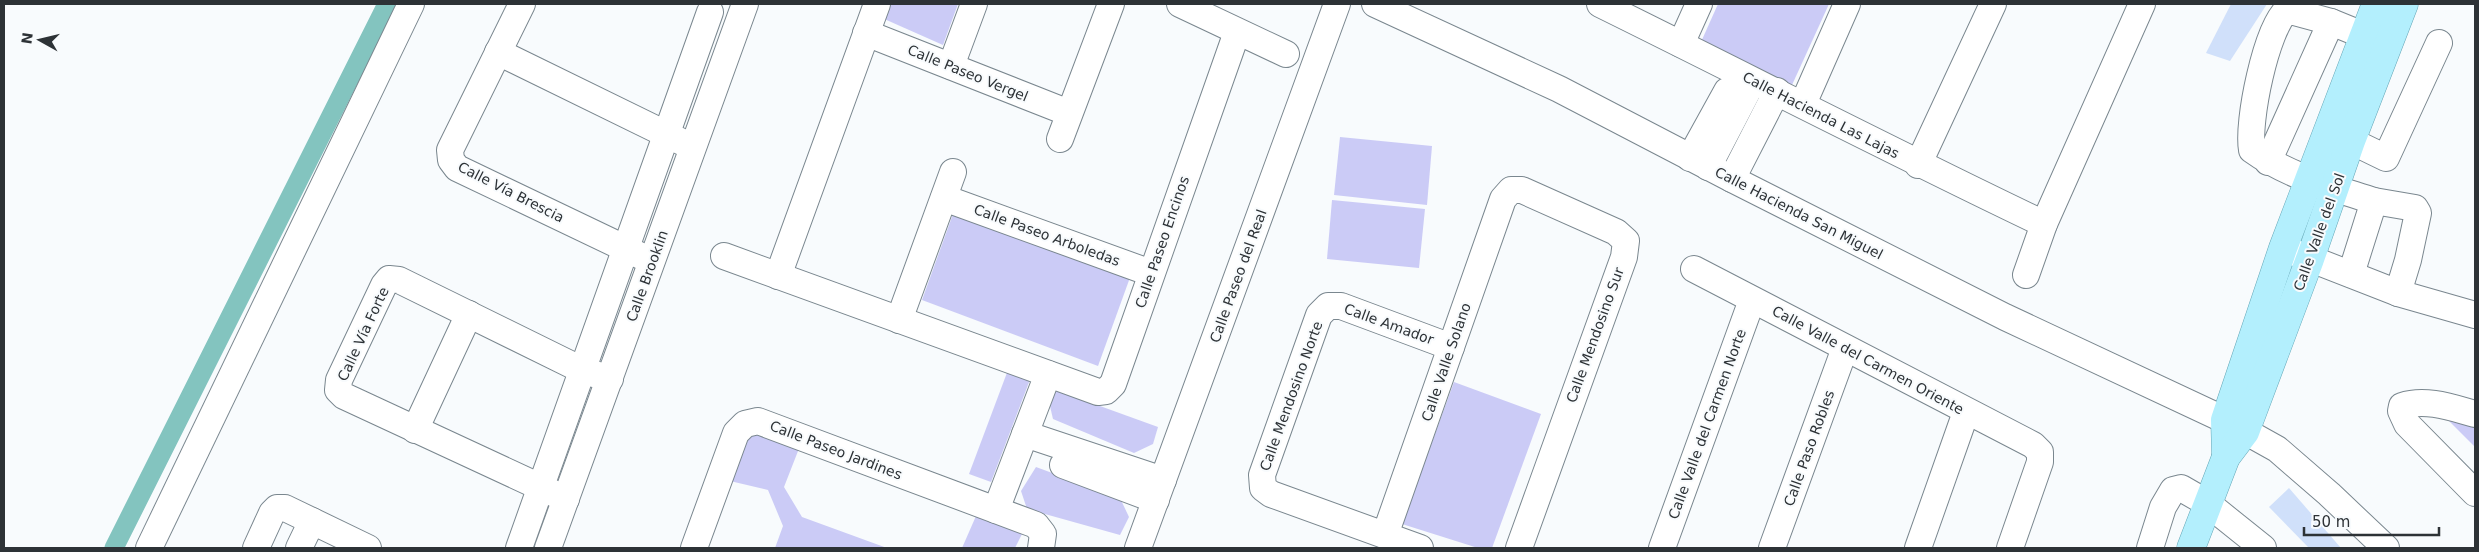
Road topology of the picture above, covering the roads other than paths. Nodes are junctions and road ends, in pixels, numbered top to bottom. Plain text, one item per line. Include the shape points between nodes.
1 (412, 4) edge
2 (522, 4) edge
3 (877, 4) edge
4 (974, 4) edge
5 (1112, 4) edge
6 (1180, 4) edge
7 (1338, 4) edge
8 (1375, 4) edge
9 (1600, 4) edge
10 (1699, 4) edge
11 (1847, 4) edge
12 (1993, 4) edge
13 (2142, 4) edge
14 (2376, 4) edge
15 (2404, 4) edge
16 (701, 8) edge
17 (741, 14) edge
18 (2331, 22) junction
19 (1237, 32) junction
20 (866, 33) junction
21 (2363, 35) junction
22 (2439, 43) dead end
23 (1681, 44) junction
24 (2388, 46) junction
25 (498, 52) junction
26 (1286, 54) dead end
27 (951, 66) junction
28 (1744, 77) junction
29 (1777, 91) junction
30 (1803, 104) junction
31 (1069, 113) junction
32 (666, 135) junction
33 (1060, 138) dead end
34 (2350, 141) junction
35 (694, 147) junction
36 (2268, 162) junction
37 (1699, 163) junction
38 (1918, 165) junction
39 (953, 172) dead end
40 (1732, 179) junction
41 (2308, 180) junction
42 (1511, 190) joint
43 (2334, 190) junction
44 (944, 198) junction
45 (2374, 201) junction
46 (2044, 224) junction
47 (2283, 248) junction
48 (625, 249) junction
49 (724, 256) dead end
50 (2310, 259) junction
51 (652, 262) junction
52 (1694, 269) dead end
53 (1151, 273) junction
54 (2026, 274) dead end
55 (2351, 274) junction
56 (778, 276) junction
57 (2398, 293) junction
58 (1752, 300) junction
59 (1328, 306) joint
60 (469, 314) junction
61 (2475, 315) edge
62 (899, 320) junction
63 (1451, 346) junction
64 (1845, 348) junction
65 (582, 370) junction
66 (1048, 374) junction
67 (610, 379) junction
68 (1966, 412) junction
69 (2475, 414) edge
70 (2235, 426) junction
71 (415, 430) junction
72 (1022, 442) junction
73 (540, 489) junction
74 (1159, 490) junction
75 (2475, 493) edge
76 (566, 500) junction
77 (2207, 503) junction
78 (996, 510) junction
79 (312, 521) junction
80 (1385, 535) junction
81 (149, 548) edge
82 (256, 548) edge
83 (299, 548) edge
84 (368, 548) edge
85 (519, 548) edge
86 (548, 548) edge
87 (694, 548) edge
88 (1040, 548) edge
89 (1138, 548) edge
90 (1420, 548) edge
91 (1519, 548) edge
92 (1662, 548) edge
93 (1772, 548) edge
94 (1918, 548) edge
95 (2010, 548) edge
96 (2150, 548) edge
97 (2191, 548) edge
98 (2263, 548) edge
99 (2386, 548) edge

1 - 81 street
2 - 25 street, Calle Vía Brescia
3 - 20 street
4 - 27 street
5 - 31 street
6 - 19 street
7 - 74 street, Calle Paseo del Real
8 - 37 street, Calle Hacienda San Miguel via 1559,89
9 - 23 street, Calle Hacienda Las Lajas
10 - 23 street
11 - 30 street
12 - 38 street
13 - 46 street
14 - 21 main road, Calle Valle del Sol
15 - 24 main road, Calle Valle del Sol
16 - 17 street
16 - 32 street
17 - 35 street, Calle Brooklin
18 - 21 street
18 - 36 street
18 - 36 street via 2287,10 2279,17 2266,51 2249,136 2252,150
19 - 26 street
19 - 53 street, Calle Paseo Encinos
20 - 27 street, Calle Paseo Vergel
20 - 56 street
21 - 24 street
21 - 41 main road, Calle Valle del Sol
22 - 34 street via 2386,158
23 - 28 street, Calle Hacienda Las Lajas
24 - 34 main road, Calle Valle del Sol
25 - 32 street
25 - 48 street, Calle Vía Brescia via 450,150 451,160 457,168
27 - 31 street, Calle Paseo Vergel
28 - 29 street, Calle Hacienda Las Lajas
28 - 37 street
29 - 30 street, Calle Hacienda Las Lajas
29 - 40 street
30 - 38 street, Calle Hacienda Las Lajas
31 - 33 street
32 - 35 street
32 - 48 street
34 - 43 main road, Calle Valle del Sol
35 - 51 street, Calle Brooklin
36 - 41 street
37 - 40 street, Calle Hacienda San Miguel
38 - 46 street, Calle Hacienda Las Lajas
39 - 44 street
40 - 70 street, Calle Hacienda San Miguel via 2005,317
41 - 43 street
41 - 47 main road, Calle Valle del Sol
42 - 63 street, Calle Valle Solano via 1503,199
42 - 91 street, Calle Mendosino Sur via 1522,190 1616,232 1626,241 1624,257
43 - 45 street
43 - 50 main road, Calle Valle del Sol
44 - 53 street, Calle Paseo Arboledas
44 - 62 street
45 - 55 street
45 - 57 street via 2415,208 2418,213
46 - 54 street
47 - 50 street
47 - 70 main road, Calle Valle del Sol
48 - 51 street, Calle Vía Brescia
48 - 65 street
49 - 56 street, Calle Paseo Encinos
50 - 55 street
50 - 70 main road, Calle Valle del Sol
51 - 67 street, Calle Brooklin
52 - 58 street, Calle Valle del Carmen Oriente
53 - 66 street, Calle Paseo Encinos via 1113,384 1106,392
55 - 57 street
56 - 62 street, Calle Paseo Encinos
57 - 61 street
58 - 64 street, Calle Valle del Carmen Oriente
58 - 92 street, Calle Valle del Carmen Norte
59 - 63 street, Calle Amador via 1341,306
59 - 80 street, Calle Mendosino Norte via 1319,315 1262,476 1263,488 1271,494
60 - 65 street, Calle Vía Forte
60 - 71 street
60 - 71 street, Calle Vía Forte via 399,280 389,279 339,380 338,390 344,396
62 - 66 street, Calle Paseo Encinos
63 - 80 street, Calle Valle Solano
64 - 68 street, Calle Valle del Carmen Oriente
64 - 93 street, Calle Paso Robles
65 - 67 street, Calle Vía Forte
65 - 73 street
66 - 72 street
67 - 76 street, Calle Brooklin
68 - 94 street
68 - 95 street, Calle Valle del Carmen Oriente via 2033,445 2040,452 2040,462
69 - 75 street via 2449,406 2422,403 2402,406 2401,411 2407,424
70 - 77 main road, Calle Valle del Sol
70 - 99 street, Calle Hacienda San Miguel via 2277,450
71 - 73 street, Calle Vía Forte
72 - 74 street
72 - 78 street
73 - 76 street, Calle Vía Forte
73 - 85 street
74 - 89 street, Calle Paseo del Real
76 - 86 street, Calle Brooklin
77 - 96 street via 2180,488 2173,490 2163,507
77 - 97 main road, Calle Valle del Sol
77 - 98 street
78 - 87 street, Calle Paseo Jardines via 758,421 745,424 736,433
78 - 88 street, Calle Paseo Jardines via 1036,525 1042,534
79 - 82 street via 285,508 277,508
79 - 83 street
79 - 84 street
80 - 90 street

